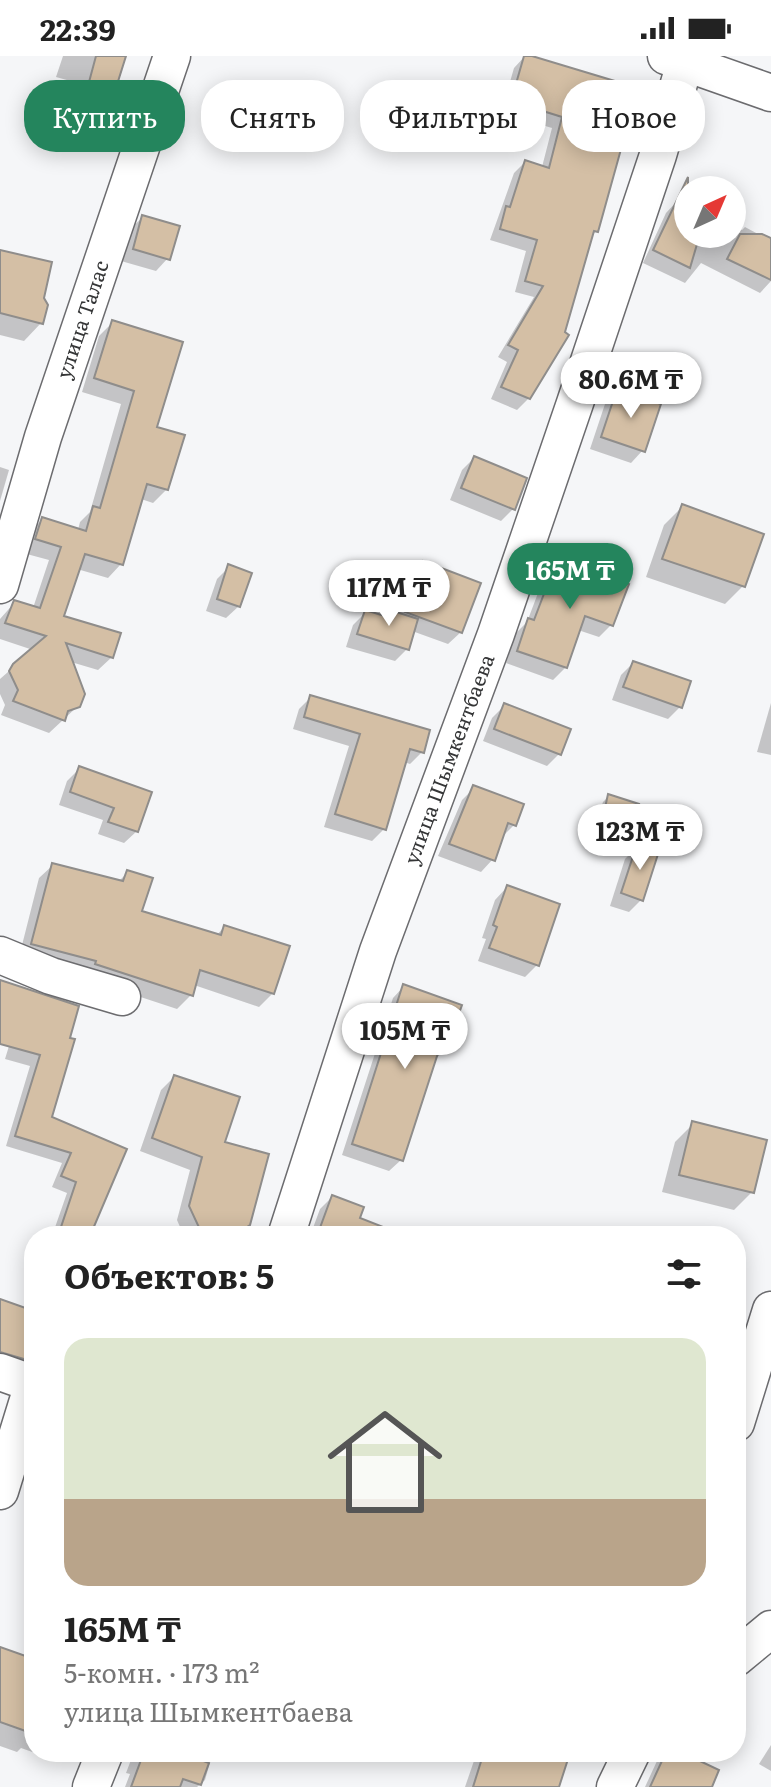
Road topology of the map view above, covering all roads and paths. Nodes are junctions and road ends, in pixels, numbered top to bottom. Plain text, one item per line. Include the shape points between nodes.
1 (172, 56) edge
2 (679, 58) edge
3 (771, 93) edge
4 (0, 585) edge
5 (0, 955) edge
6 (122, 997) dead end
7 (289, 1226) edge
8 (771, 1310) edge
9 (0, 1372) edge
10 (24, 1380) edge
11 (746, 1391) edge
12 (24, 1415) edge
13 (0, 1491) edge
14 (771, 1629) edge
15 (746, 1650) edge
16 (101, 1762) edge
17 (627, 1762) edge
18 (91, 1787) edge
19 (615, 1787) edge

1 - 4 street, улица Талас via 43,437
2 - 3 street
2 - 7 street, улица Шымкентбаева via 658,155 496,634 378,951
5 - 6 street
8 - 11 street
9 - 10 street
12 - 13 street
14 - 15 street
16 - 18 street
17 - 19 street

